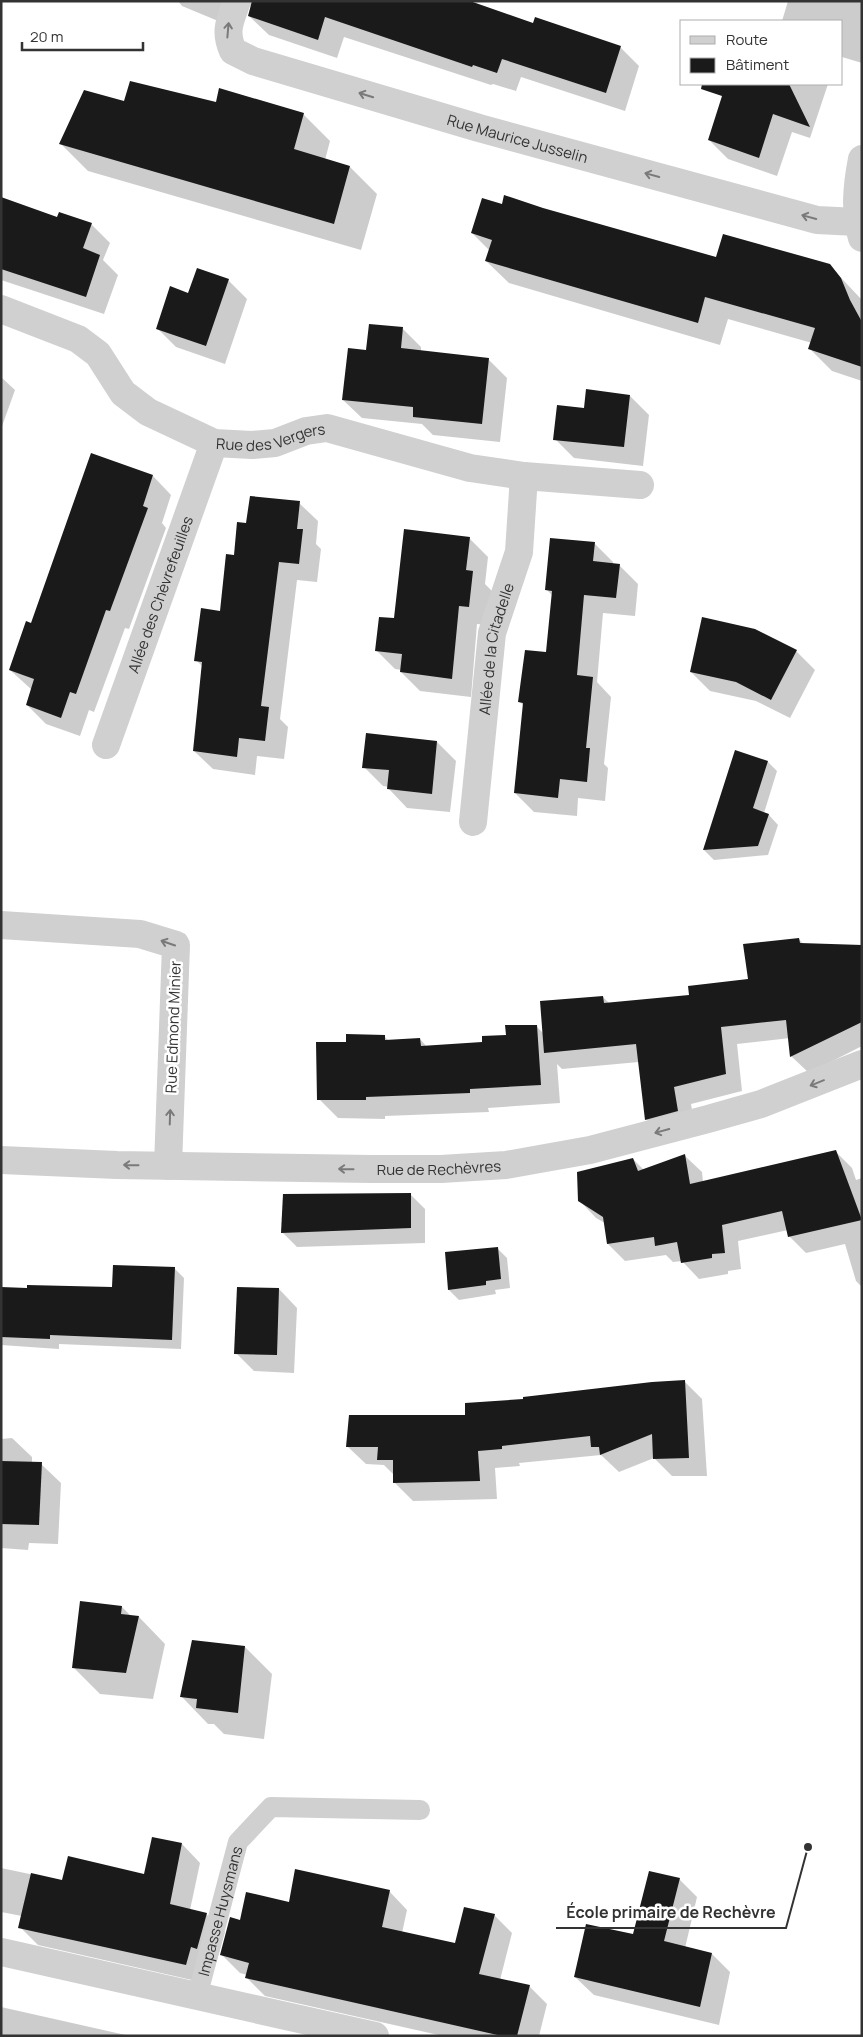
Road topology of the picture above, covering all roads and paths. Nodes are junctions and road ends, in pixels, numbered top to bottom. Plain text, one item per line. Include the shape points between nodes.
1 (237, 1) edge
2 (862, 159) edge
3 (859, 230) edge
4 (1, 309) edge
5 (214, 443) junction
6 (524, 476) junction
7 (640, 485) dead end
8 (106, 745) dead end
9 (473, 822) dead end
10 (1, 925) edge
11 (862, 1064) edge
12 (1, 1160) edge
13 (168, 1166) junction
14 (420, 1810) dead end
15 (1, 1952) edge
16 (197, 1997) junction
17 (375, 2036) edge

3 -> 1 street, Rue Maurice Jusselin via 469,126 253,61 232,51 227,38
2 - 3 street via 857,182
4 - 5 street, Rue des Vergers via 78,339 98,354 123,393 148,412
5 - 6 street, Rue des Vergers via 274,443 306,431 328,428 470,468
5 - 8 street, Allée des Chèvrefeuilles
6 - 7 street, Rue des Vergers
6 - 9 street, Allée de la Citadelle via 519,552 492,633
13 -> 10 street, Rue Edmond Minier via 176,946 140,934
11 -> 13 street, Rue de Rechèvres via 762,1104 717,1117 590,1150 506,1164 441,1169
13 -> 12 street, Rue de Rechèvres
14 - 16 lane, Impasse Huysmans via 271,1807 238,1842
15 - 16 street, Impasse Huysmans
16 - 17 street, Impasse Huysmans

